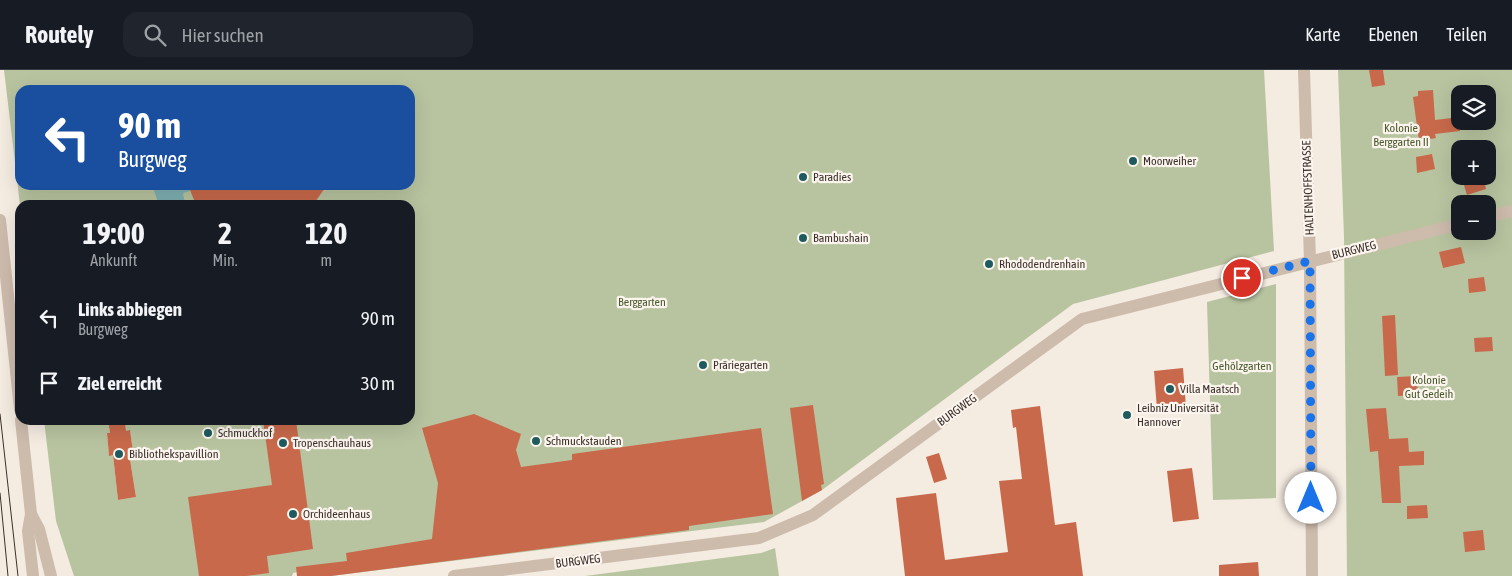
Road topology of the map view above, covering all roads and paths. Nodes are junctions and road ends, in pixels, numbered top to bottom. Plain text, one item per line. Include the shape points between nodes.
1 (1304, 70) edge
2 (1512, 211) edge
3 (1496, 215) edge
4 (0, 220) edge
5 (1451, 226) edge
6 (1310, 261) junction
7 (15, 362) edge
8 (22, 425) edge
9 (31, 514) junction
10 (33, 576) edge
11 (51, 576) edge
12 (454, 576) edge
13 (1312, 576) edge

1 - 6 street, HALTENHOFFSTRASSE
2 - 3 street
4 - 7 street
5 - 6 street, BURGWEG
6 - 12 street, BURGWEG via 1082,319 813,515 759,538
6 - 13 street, HALTENHOFFSTRASSE
8 - 9 street
9 - 10 street via 28,531
9 - 11 street

